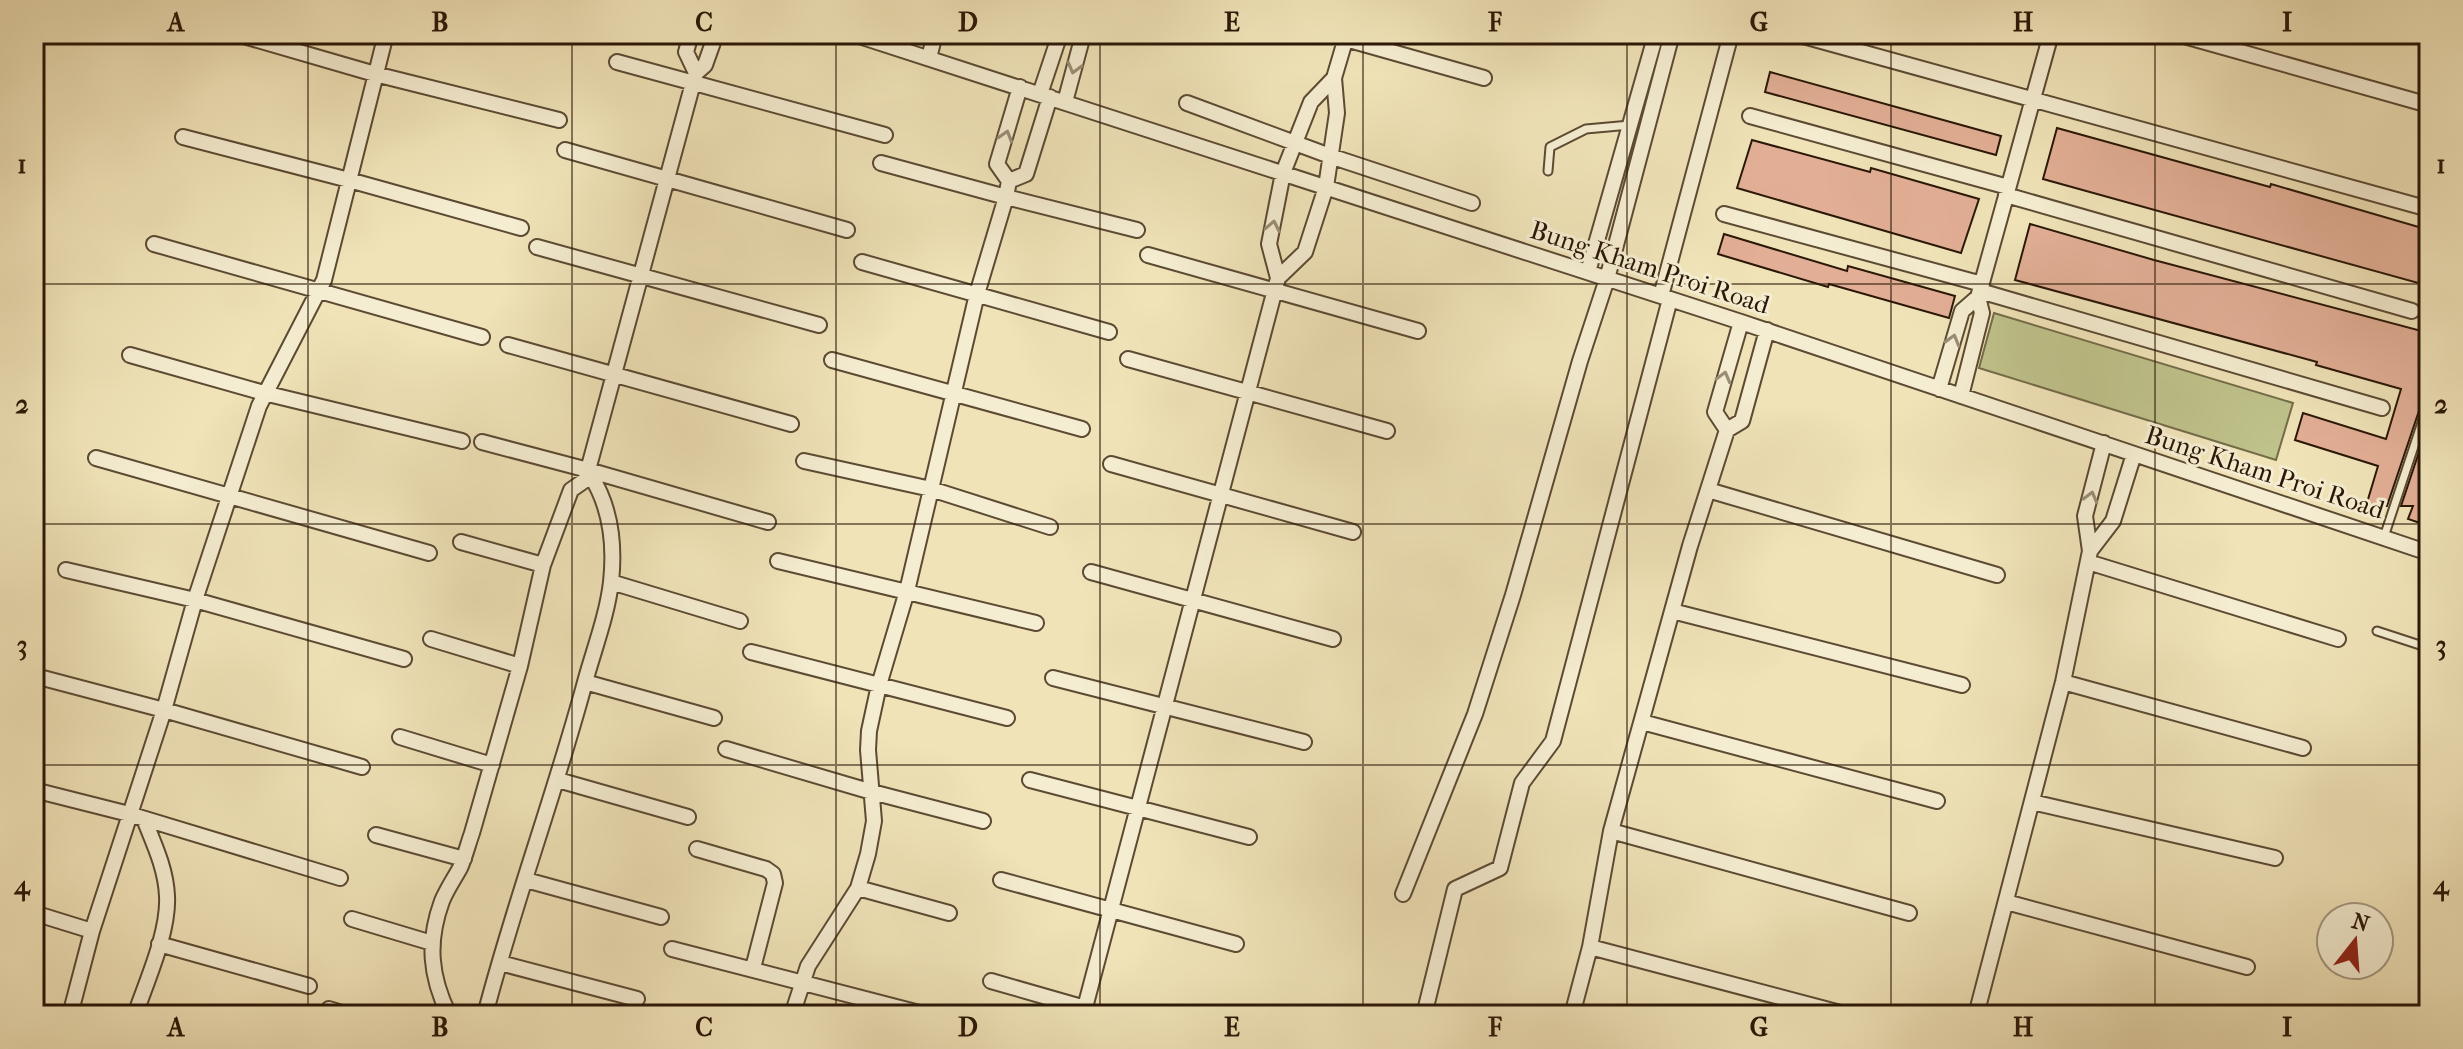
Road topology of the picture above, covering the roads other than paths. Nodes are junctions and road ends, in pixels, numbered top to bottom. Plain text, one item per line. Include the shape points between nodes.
1 (237, 34) edge
2 (386, 34) edge
3 (691, 34) edge
4 (716, 34) edge
5 (853, 34) edge
6 (935, 34) edge
7 (1060, 34) edge
8 (1080, 34) edge
9 (1328, 34) edge
10 (1656, 34) edge
11 (1672, 34) edge
12 (1731, 34) edge
13 (1796, 34) edge
14 (2051, 34) edge
15 (2177, 34) edge
16 (1346, 36) edge
17 (929, 58) junction
18 (617, 62) dead end
19 (375, 74) junction
20 (694, 78) junction
21 (1334, 78) junction
22 (1484, 78) dead end
23 (1020, 87) junction
24 (1051, 98) junction
25 (2033, 99) junction
26 (1187, 103) dead end
27 (2429, 105) edge
28 (1750, 116) dead end
29 (559, 120) dead end
30 (1630, 125) junction
31 (885, 135) dead end
32 (183, 137) dead end
33 (1294, 143) junction
34 (565, 150) dead end
35 (1330, 156) junction
36 (881, 163) dead end
37 (1548, 171) dead end
38 (1283, 173) junction
39 (668, 179) junction
40 (349, 180) junction
41 (1009, 181) junction
42 (1326, 187) junction
43 (2007, 191) junction
44 (1006, 197) junction
45 (1472, 203) dead end
46 (2429, 209) edge
47 (1724, 214) dead end
48 (521, 228) dead end
49 (847, 230) dead end
50 (1137, 230) dead end
51 (154, 244) dead end
52 (537, 247) dead end
53 (1148, 255) dead end
54 (862, 262) dead end
55 (1588, 272) junction
56 (641, 276) junction
57 (1607, 279) junction
58 (1276, 284) junction
59 (318, 291) junction
60 (1980, 291) junction
61 (977, 294) junction
62 (1666, 297) junction
63 (2412, 311) dead end
64 (1741, 322) junction
65 (819, 325) dead end
66 (1767, 330) junction
67 (1418, 331) dead end
68 (1109, 332) dead end
69 (482, 337) dead end
70 (508, 345) dead end
71 (130, 355) dead end
72 (1128, 359) dead end
73 (832, 360) dead end
74 (615, 375) junction
75 (1939, 389) junction
76 (264, 393) junction
77 (1248, 393) junction
78 (954, 394) junction
79 (1961, 396) junction
80 (2429, 401) edge
81 (2382, 408) dead end
82 (791, 424) dead end
83 (1082, 429) dead end
84 (1727, 430) junction
85 (1387, 431) dead end
86 (462, 441) dead end
87 (482, 442) dead end
88 (2104, 443) junction
89 (2134, 454) junction
90 (96, 458) dead end
91 (804, 461) dead end
92 (1111, 464) dead end
93 (590, 473) junction
94 (931, 489) junction
95 (1708, 490) junction
96 (1220, 496) junction
97 (229, 497) junction
98 (768, 522) dead end
99 (1050, 527) dead end
100 (1353, 532) dead end
101 (2384, 537) junction
102 (461, 542) dead end
103 (429, 553) dead end
104 (2429, 553) edge
105 (2089, 557) junction
106 (778, 561) dead end
107 (543, 565) junction
108 (66, 570) dead end
109 (1091, 572) dead end
110 (1997, 575) dead end
111 (611, 582) junction
112 (907, 591) junction
113 (195, 600) junction
114 (1193, 600) junction
115 (1672, 611) junction
116 (740, 621) dead end
117 (1036, 623) dead end
118 (2377, 631) dead end
119 (431, 639) dead end
120 (1333, 639) dead end
121 (2338, 639) dead end
122 (2429, 648) edge
123 (751, 652) dead end
124 (404, 659) dead end
125 (520, 666) junction
126 (39, 677) dead end
127 (1053, 678) dead end
128 (585, 682) junction
129 (2063, 682) junction
130 (879, 685) junction
131 (1962, 685) dead end
132 (1165, 706) junction
133 (164, 710) junction
134 (714, 718) dead end
135 (1007, 718) dead end
136 (1642, 722) junction
137 (400, 737) dead end
138 (1304, 742) dead end
139 (2303, 748) dead end
140 (726, 749) dead end
141 (492, 765) junction
142 (362, 767) dead end
143 (558, 780) junction
144 (1030, 780) dead end
145 (34, 790) edge
146 (872, 792) junction
147 (1937, 801) dead end
148 (2032, 802) junction
149 (1137, 808) junction
150 (129, 814) junction
151 (688, 817) dead end
152 (144, 819) junction
153 (983, 821) dead end
154 (1611, 831) junction
155 (376, 835) dead end
156 (1249, 837) dead end
157 (697, 849) dead end
158 (2275, 858) dead end
159 (464, 859) junction
160 (340, 878) dead end
161 (526, 880) junction
162 (1001, 880) dead end
163 (858, 888) junction
164 (1403, 894) dead end
165 (2006, 902) junction
166 (1110, 909) junction
167 (34, 913) edge
168 (949, 913) dead end
169 (1909, 913) dead end
170 (661, 917) dead end
171 (352, 919) dead end
172 (92, 931) junction
173 (432, 943) junction
174 (159, 944) junction
175 (1236, 944) dead end
176 (1590, 947) junction
177 (672, 949) dead end
178 (500, 963) junction
179 (2247, 967) dead end
180 (753, 968) junction
181 (991, 981) dead end
182 (802, 982) junction
183 (309, 986) dead end
184 (637, 999) dead end
185 (329, 1009) dead end
186 (1084, 1012) edge
187 (70, 1015) edge
188 (135, 1015) edge
189 (349, 1015) edge
190 (449, 1015) edge
191 (485, 1015) edge
192 (792, 1015) edge
193 (927, 1015) edge
194 (1427, 1015) edge
195 (1572, 1015) edge
196 (1848, 1015) edge
197 (1976, 1015) edge

1 - 19 street
2 - 19 street
3 - 20 street via 686,52
4 - 20 street via 705,65
5 - 17 street, Bung Kham Proi Road
6 - 17 street
7 - 24 street
8 -> 24 street
9 - 16 street
10 - 30 street
11 - 57 street
12 - 62 street
13 - 25 street
14 - 25 street
15 - 27 street
16 - 21 street
16 - 22 street
17 - 23 street, Bung Kham Proi Road
18 - 20 street
19 - 29 street
19 - 40 street
20 - 31 street
20 - 39 street
21 - 33 street via 1311,102
21 - 35 street via 1337,113
23 - 24 street, Bung Kham Proi Road
41 -> 23 street via 997,164
24 - 38 street, Bung Kham Proi Road
24 - 41 street via 1026,174
25 - 43 street
25 - 46 street
26 - 33 street
28 - 43 street
30 - 37 lane via 1586,129 1550,147
30 - 55 street
32 - 40 street
33 - 35 street
33 - 38 street
34 - 39 street
35 - 42 street
35 - 45 street
36 - 44 street
38 - 42 street, Bung Kham Proi Road
58 -> 38 street via 1269,244
39 - 49 street
39 - 56 street
40 - 48 street
40 - 59 street
41 - 44 street
42 - 55 street, Bung Kham Proi Road
42 - 58 street via 1305,252
43 - 60 street
43 - 63 street
44 - 50 street
44 - 61 street
47 - 60 street
51 - 59 street
52 - 56 street
53 - 58 street
54 - 61 street
55 - 57 street, Bung Kham Proi Road
56 - 65 street
56 - 74 street
57 - 62 street, Bung Kham Proi Road
57 - 164 street via 1475,714
58 - 67 street
58 - 77 street
59 - 69 street
59 - 76 street
75 -> 60 street via 1962,311
60 - 79 street via 1982,313
60 - 81 street
61 - 68 street
61 - 78 street
62 - 64 street, Bung Kham Proi Road
62 - 194 street via 1553,741 1522,783 1500,868 1455,889
64 - 66 street, Bung Kham Proi Road
84 -> 64 street via 1715,412
66 - 75 street, Bung Kham Proi Road
66 - 84 street via 1742,421
70 - 74 street
71 - 76 street
72 - 77 street
73 - 78 street
74 - 82 street
74 - 93 street
75 - 79 street, Bung Kham Proi Road
76 - 86 street
76 - 97 street
77 - 85 street
77 - 96 street
78 - 83 street
78 - 94 street
79 - 88 street, Bung Kham Proi Road
80 - 101 lane
84 - 95 street
87 - 93 street
88 - 89 street, Bung Kham Proi Road
105 -> 88 street via 2085,516
89 - 101 street, Bung Kham Proi Road
89 - 105 street via 2113,521
90 - 97 street
91 - 94 street
92 - 96 street
93 - 98 street
93 - 107 street via 571,490
93 - 111 street via 603,495 611,527
94 - 99 street
94 - 112 street
95 - 110 street
95 - 115 street
96 - 100 street
96 - 114 street
97 - 103 street
97 - 113 street
101 - 104 street, Bung Kham Proi Road
102 - 107 street
105 - 121 street
105 - 129 street
106 - 112 street
107 - 125 street
108 - 113 street
109 - 114 street
111 - 116 street
111 - 128 street
112 - 117 street
112 - 130 street
113 - 124 street
113 - 133 street
114 - 120 street
114 - 132 street
115 - 131 street
115 - 136 street
118 - 122 lane
119 - 125 street
123 - 130 street
125 - 141 street
126 - 133 street
127 - 132 street
128 - 134 street
128 - 143 street
129 - 139 street
129 - 148 street
130 - 135 street
130 - 146 street via 869,731
132 - 138 street
132 - 149 street
133 - 142 street
133 - 150 street
136 - 147 street
136 - 154 street
137 - 141 street
140 - 146 street
141 - 159 street
143 - 151 street
143 - 161 street
144 - 149 street
145 - 150 street
146 - 153 street
146 - 163 street via 874,821
148 - 158 street
148 - 165 street
149 - 156 street
149 - 166 street
150 - 152 street
150 - 172 street
152 - 160 street
152 - 174 street via 166,881
154 - 169 street
154 - 176 street
155 - 159 street
157 - 180 street via 773,874
159 - 173 street via 442,900
161 - 170 street
161 - 178 street
162 - 166 street
163 - 168 street
163 - 182 street
165 - 179 street
165 - 197 street
166 - 175 street
166 - 186 street
167 - 172 street
171 - 173 street
172 - 187 street
173 - 190 street via 437,990
174 - 183 street
174 - 188 street
176 - 195 street
176 - 196 street
177 - 180 street
178 - 184 street
178 - 191 street
180 - 182 street
181 - 186 street
182 - 192 street
182 - 193 street
185 - 189 street

